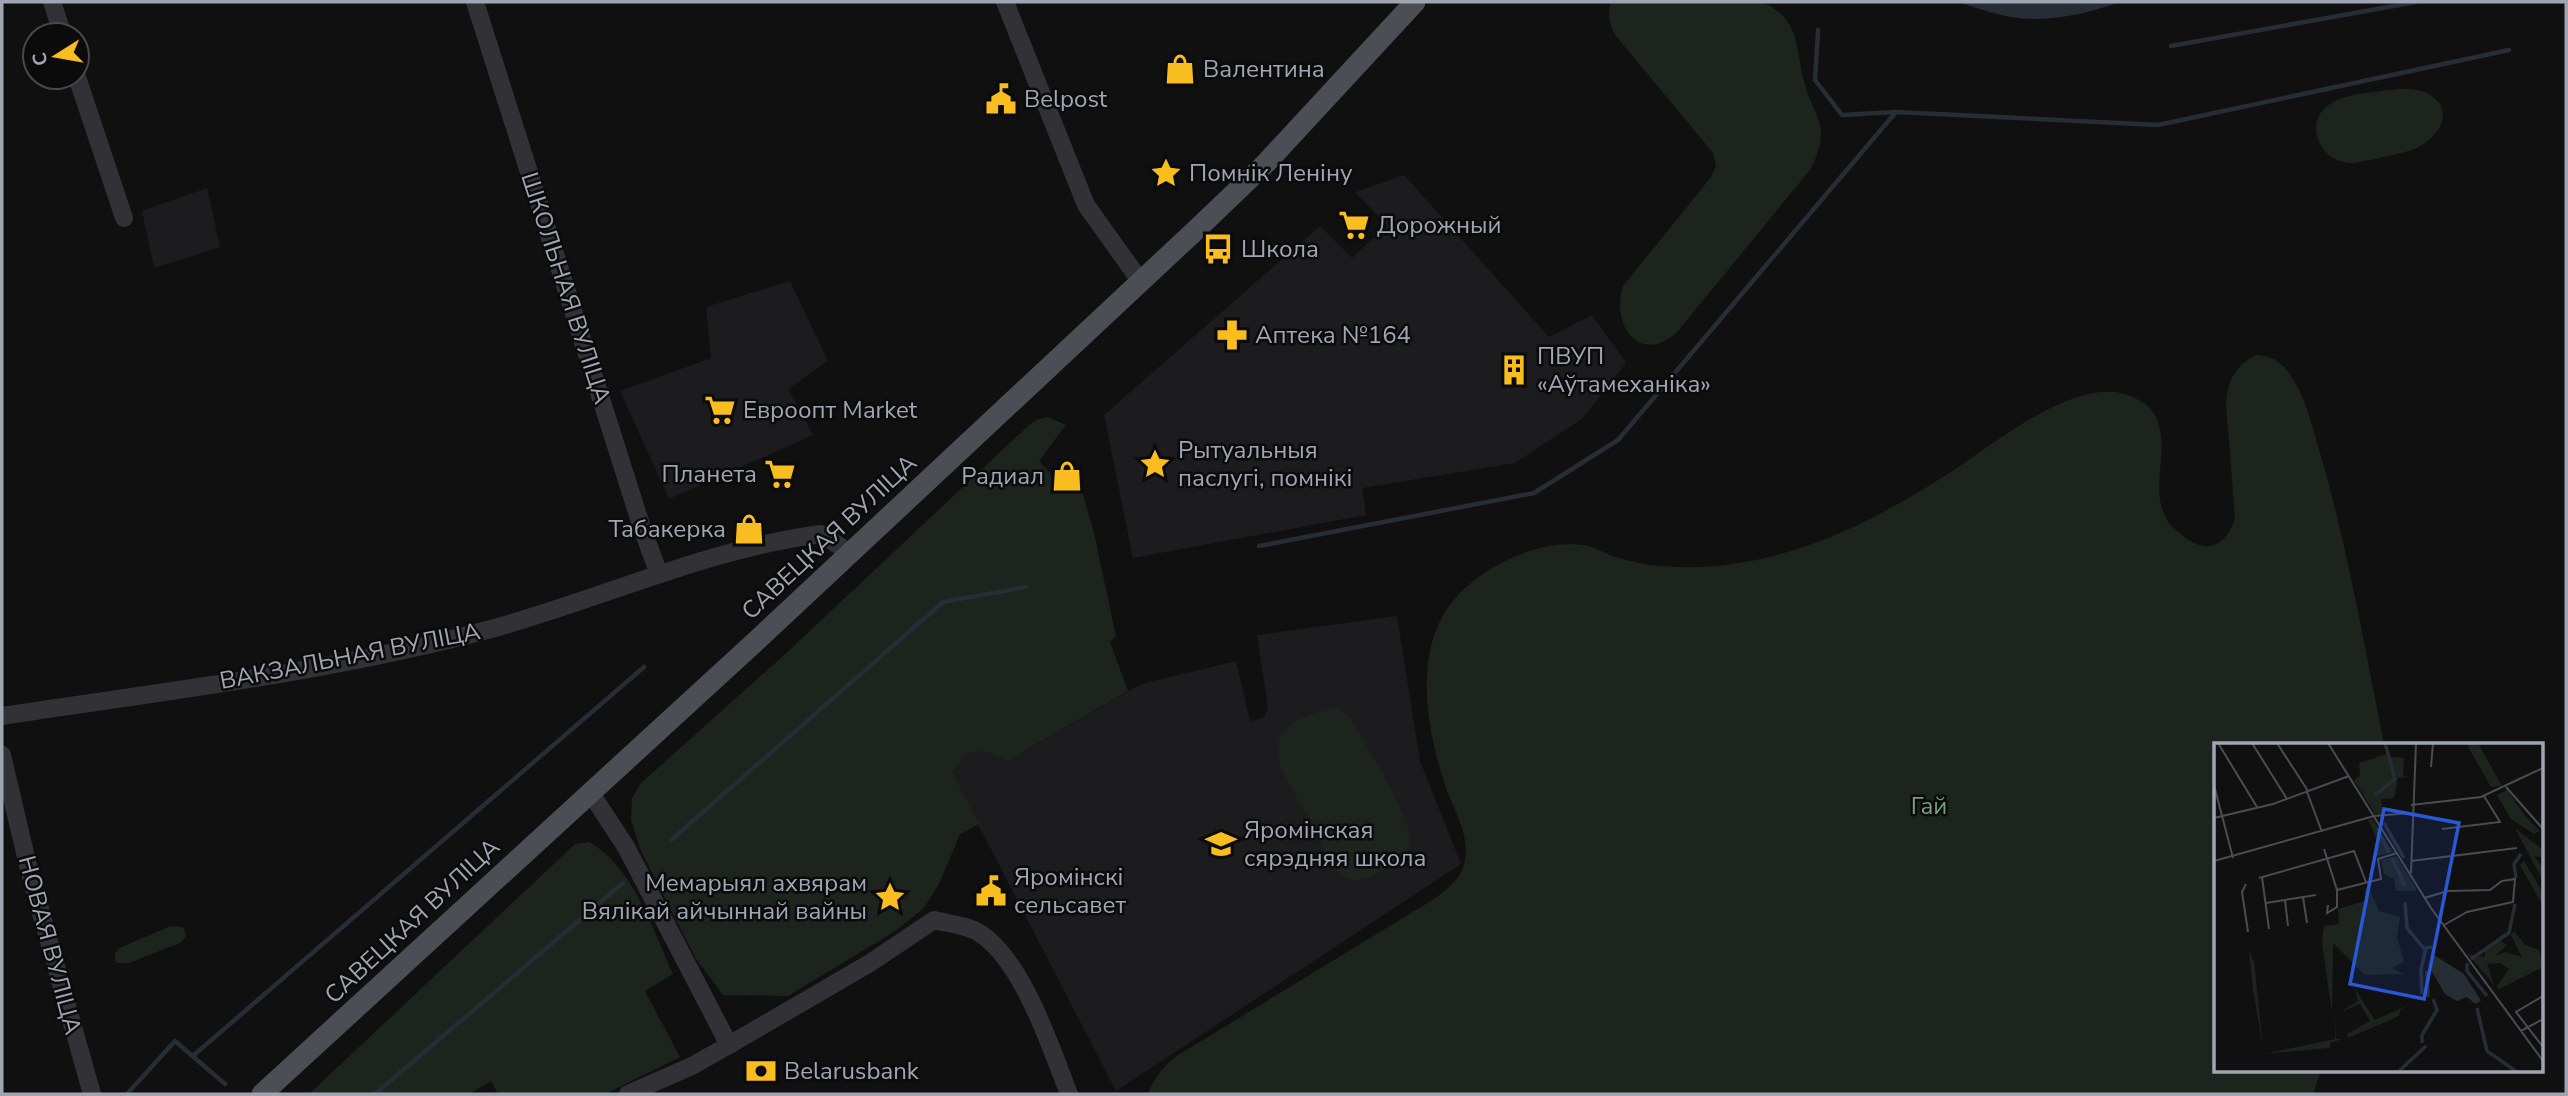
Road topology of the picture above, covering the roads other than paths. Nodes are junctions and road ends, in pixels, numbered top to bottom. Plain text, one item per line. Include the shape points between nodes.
1 (52, 2) edge
2 (475, 2) edge
3 (1005, 2) edge
4 (1415, 2) edge
5 (58, 21) edge
6 (82, 91) edge
7 (124, 218) dead end
8 (1141, 282) junction
9 (850, 553) junction
10 (659, 574) junction
11 (2, 716) edge
12 (2, 755) edge
13 (590, 792) junction
14 (729, 1045) junction
15 (92, 1094) edge
16 (262, 1094) edge
17 (628, 1094) edge
18 (1069, 1094) edge

1 - 5 street
2 - 10 street, ШКОЛЬНАЯ ВУЛІЦА
3 - 8 street via 1086,205
4 - 8 main road, САВЕЦКАЯ ВУЛІЦА via 1266,163
6 - 7 street
8 - 9 main road, САВЕЦКАЯ ВУЛІЦА
9 - 10 street, ВАКЗАЛЬНАЯ ВУЛІЦА via 821,534 773,541
9 - 13 main road, САВЕЦКАЯ ВУЛІЦА
10 - 11 street, ВАКЗАЛЬНАЯ ВУЛІЦА via 493,628 353,661
12 - 15 street, НОВАЯ ВУЛІЦА
13 - 14 street via 626,847
13 - 16 main road, САВЕЦКАЯ ВУЛІЦА
14 - 17 street
14 - 18 street via 934,920 981,933 996,946 1026,992

